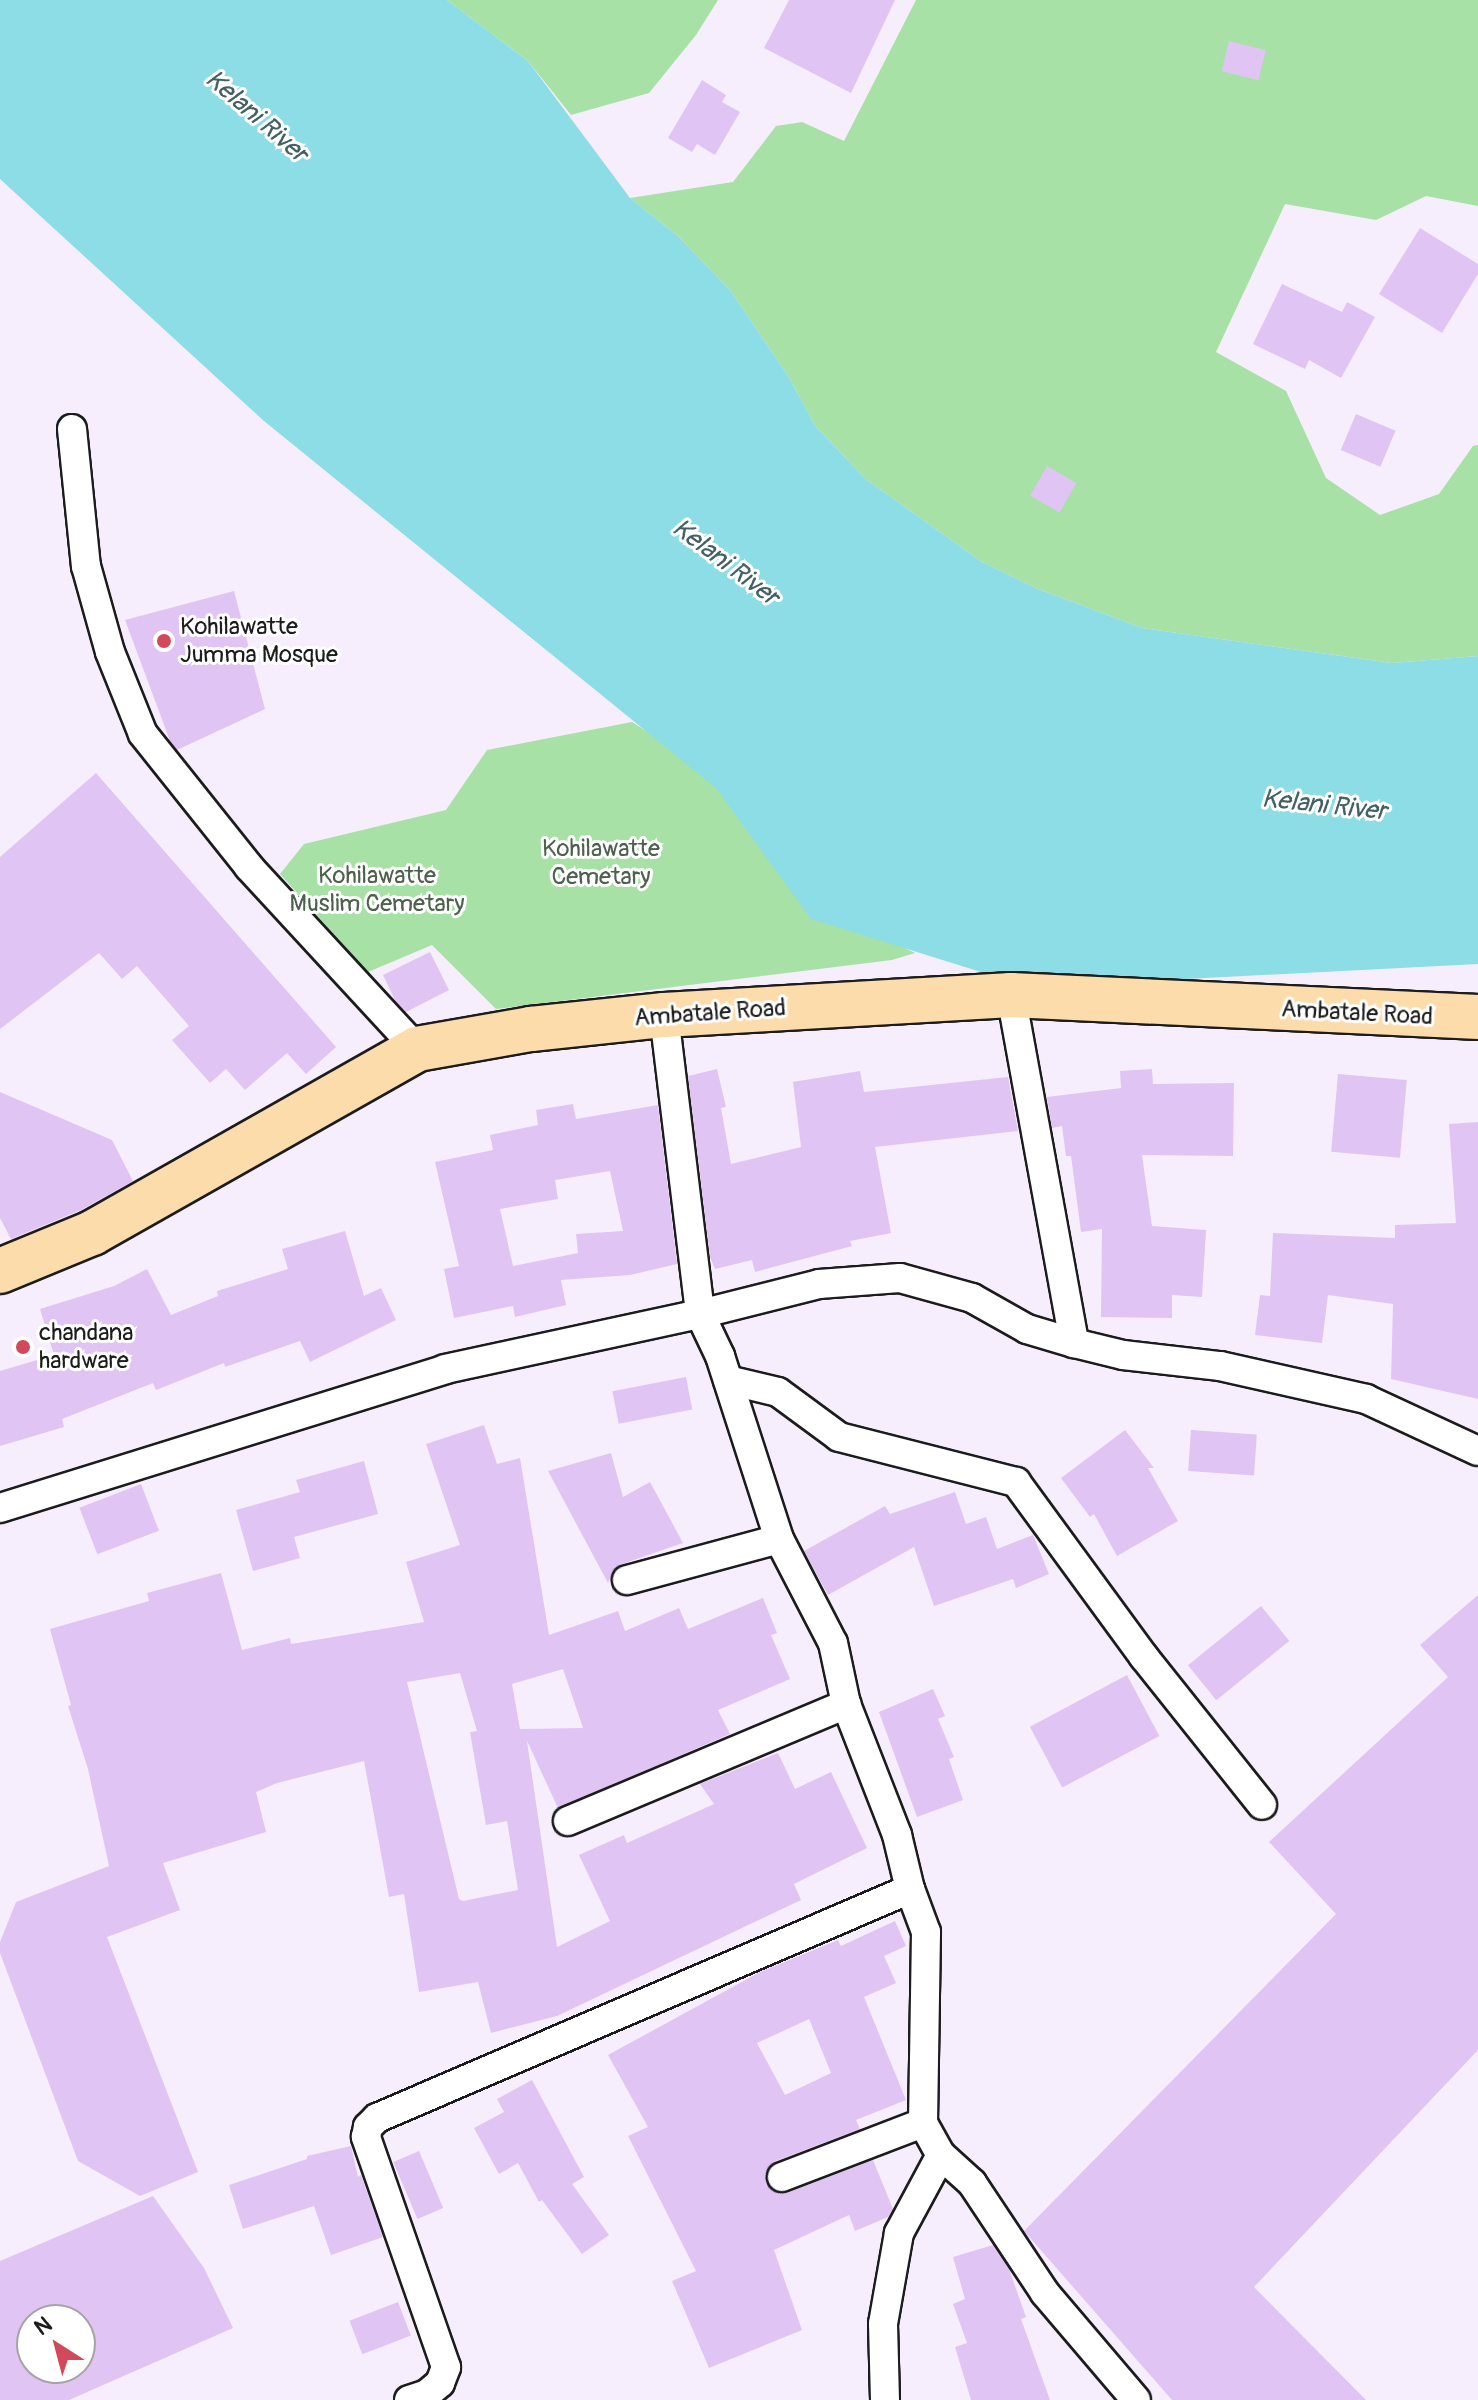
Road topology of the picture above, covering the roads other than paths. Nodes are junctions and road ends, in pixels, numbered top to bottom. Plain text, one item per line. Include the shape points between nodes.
1 (72, 429) dead end
2 (1011, 995) junction
3 (664, 1015) junction
4 (1478, 1017) edge
5 (417, 1049) junction
6 (0, 1271) edge
7 (700, 1314) junction
8 (1074, 1343) junction
9 (728, 1380) junction
10 (1478, 1451) edge
11 (0, 1508) edge
12 (779, 1539) junction
13 (627, 1580) dead end
14 (846, 1704) junction
15 (1262, 1805) dead end
16 (568, 1821) dead end
17 (910, 1889) junction
18 (923, 2123) junction
19 (941, 2155) junction
20 (782, 2177) dead end
21 (409, 2400) edge
22 (885, 2400) edge
23 (1136, 2400) edge

1 - 5 street via 86,566 110,652 143,734 249,867
2 - 3 main road, Ambatale Road
2 - 4 main road, Ambatale Road
2 - 8 street
3 - 5 main road, Ambatale Road via 531,1029
3 - 7 street
5 - 6 main road, Ambatale Road via 92,1233
7 - 8 street via 819,1284 900,1278 972,1298 1027,1329
7 - 9 street
7 - 11 street via 445,1369
8 - 10 street via 1123,1355 1220,1366 1366,1399
9 - 12 street
9 - 15 street via 778,1392 839,1437 1016,1482 1144,1657
12 - 13 street
12 - 14 street via 833,1643
14 - 16 street
14 - 17 street via 897,1835
17 - 18 street via 926,1932
17 - 21 street via 377,2118 368,2127 366,2137 446,2367 440,2383
18 - 19 street
18 - 20 street
19 - 22 street via 899,2233 883,2324
19 - 23 street via 972,2183 1045,2293

